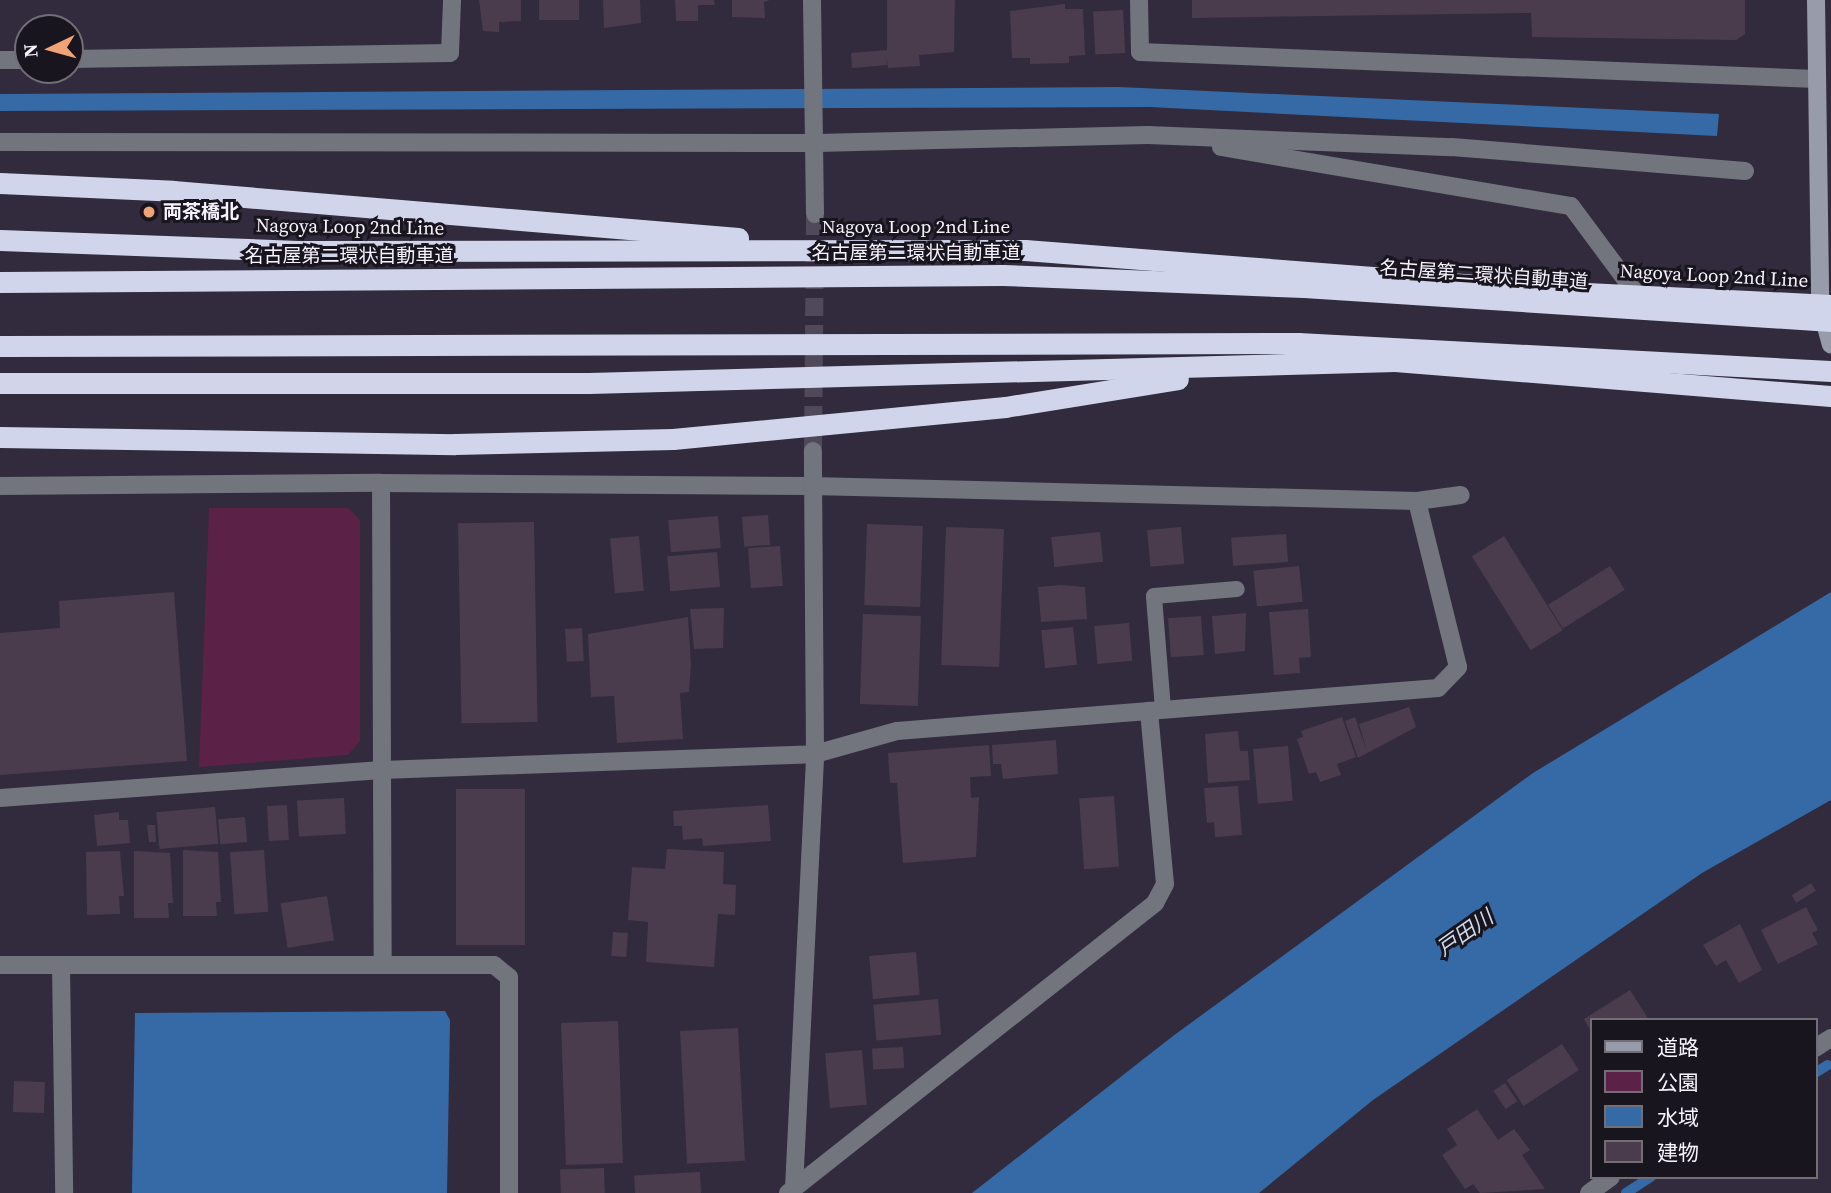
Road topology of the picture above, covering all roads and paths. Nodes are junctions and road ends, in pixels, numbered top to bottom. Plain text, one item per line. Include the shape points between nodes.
1 (452, 0) edge
2 (812, 0) edge
3 (1139, 0) edge
4 (1815, 0) edge
5 (84, 59) edge
6 (1816, 79) junction
7 (1149, 135) junction
8 (0, 142) edge
9 (817, 143) junction
10 (1745, 171) dead end
11 (0, 183) edge
12 (815, 214) tunnel mouth
13 (0, 240) edge
14 (877, 250) junction
15 (0, 282) edge
16 (1637, 295) junction
17 (1827, 311) edge
18 (1831, 345) edge
19 (0, 346) edge
20 (1259, 366) junction
21 (1831, 372) edge
22 (0, 383) edge
23 (1831, 396) edge
24 (0, 437) edge
25 (813, 452) tunnel mouth
26 (381, 483) junction
27 (0, 486) edge
28 (812, 486) junction
29 (1461, 495) dead end
30 (1417, 501) junction
31 (1237, 589) dead end
32 (1156, 710) junction
33 (816, 754) junction
34 (382, 770) junction
35 (0, 798) edge
36 (0, 964) edge
37 (61, 965) junction
38 (383, 965) junction
39 (1608, 1179) edge
40 (791, 1191) edge
41 (64, 1193) edge
42 (509, 1193) edge
43 (1589, 1193) edge

1 - 5 street via 450,53
2 - 9 street
3 - 6 street via 1140,52
4 - 6 street
6 - 17 street
7 - 9 street
7 - 10 street via 1452,147
7 - 16 street via 1570,206
8 - 9 street
9 - 12 street
11 - 14 highway via 173,191
13 - 14 highway, Nagoya Loop 2nd Line via 304,251
14 - 16 highway, Nagoya Loop 2nd Line via 1025,250
15 - 17 highway, 名古屋第二環状自動車道, bridge via 1003,275
16 - 17 highway, Nagoya Loop 2nd Line
17 - 18 street
19 - 21 highway, bridge via 1298,343
20 - 22 highway via 589,383
20 - 23 highway via 1395,361
20 - 24 highway via 1006,407 673,439 455,444 168,436
25 - 28 street
26 - 27 street
26 - 28 street
26 - 34 street
28 - 30 street
28 - 33 street
29 - 30 street
30 - 32 street via 1458,667 1438,688
31 - 32 lane via 1154,596
32 - 33 street via 897,731
32 - 40 street via 1165,884 1155,903
33 - 34 street
33 - 40 street
34 - 35 street
34 - 38 street
36 - 37 street
37 - 38 street
37 - 41 street
38 - 42 street via 494,965 509,977
39 - 43 street

